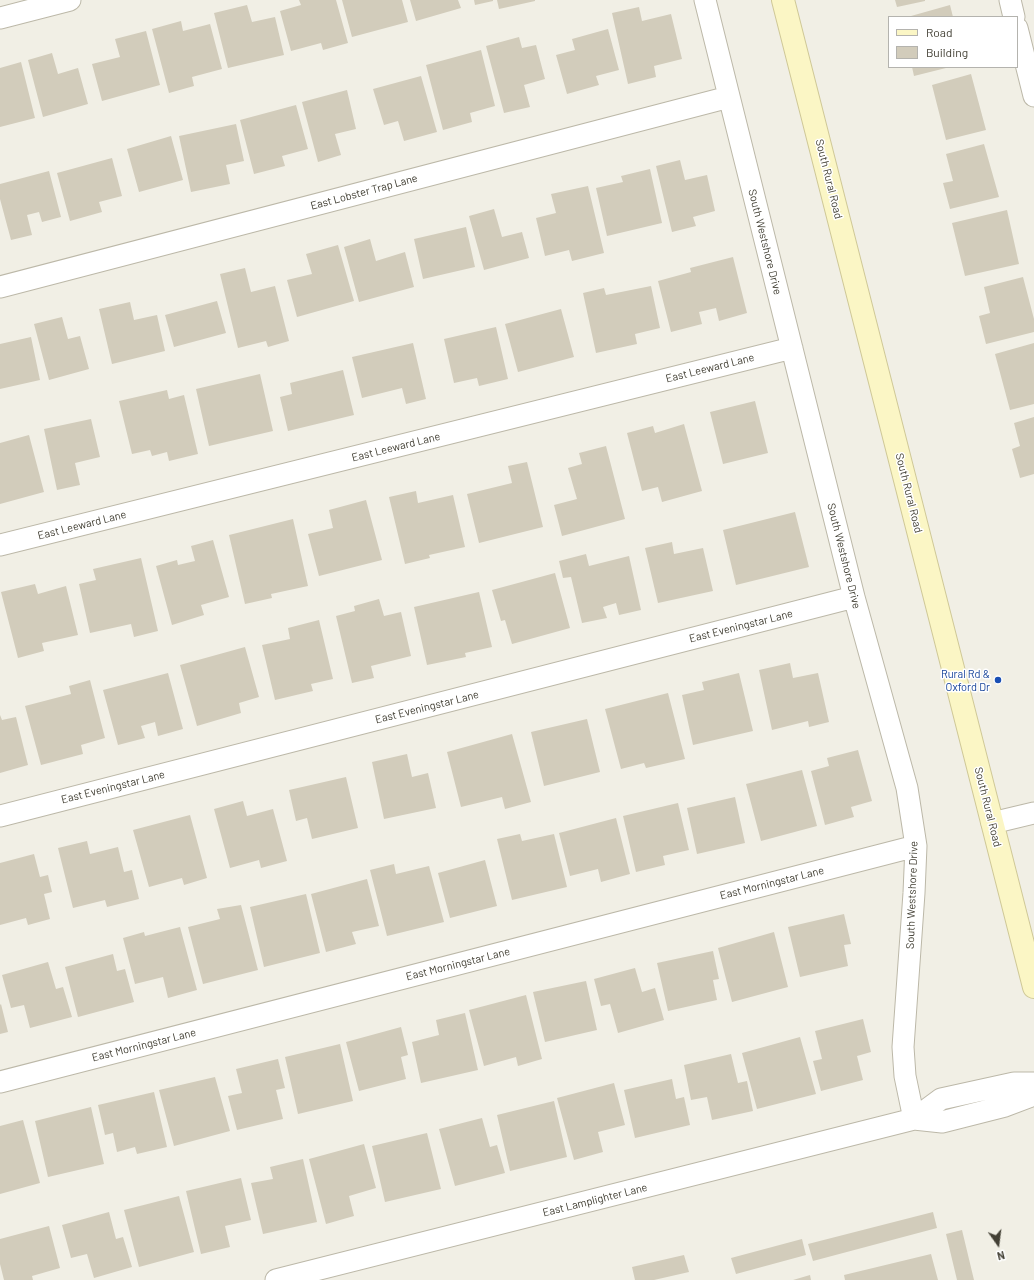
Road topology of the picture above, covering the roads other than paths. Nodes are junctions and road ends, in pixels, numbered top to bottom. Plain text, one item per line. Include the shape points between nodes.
1 (70, 0) edge
2 (705, 0) edge
3 (783, 0) edge
4 (1010, 0) edge
5 (1014, 16) edge
6 (0, 18) edge
7 (1018, 32) edge
8 (1034, 96) edge
9 (729, 97) junction
10 (0, 287) edge
11 (792, 348) junction
12 (0, 545) edge
13 (854, 597) junction
14 (1034, 813) edge
15 (0, 816) edge
16 (992, 823) junction
17 (916, 846) junction
18 (1034, 987) edge
19 (0, 1082) edge
20 (1034, 1083) edge
21 (1034, 1095) edge
22 (914, 1119) junction
23 (276, 1280) edge

1 - 6 street
2 - 9 street, South Westshore Drive
3 - 16 main road, South Rural Road
4 - 5 street
7 - 8 street
9 - 10 street, East Lobster Trap Lane
9 - 11 street, South Westshore Drive
11 - 12 street, East Leeward Lane
11 - 13 street, South Westshore Drive
13 - 15 street, East Eveningstar Lane
13 - 17 street, South Westshore Drive via 907,788
14 - 16 street
16 - 18 main road, South Rural Road
17 - 19 street, East Morningstar Lane
17 - 22 street, South Westshore Drive via 903,1047 905,1076
20 - 22 street, East Lamplighter Lane via 1014,1083 941,1099
21 - 22 street, East Lamplighter Lane via 1006,1106 942,1122
22 - 23 street, East Lamplighter Lane

